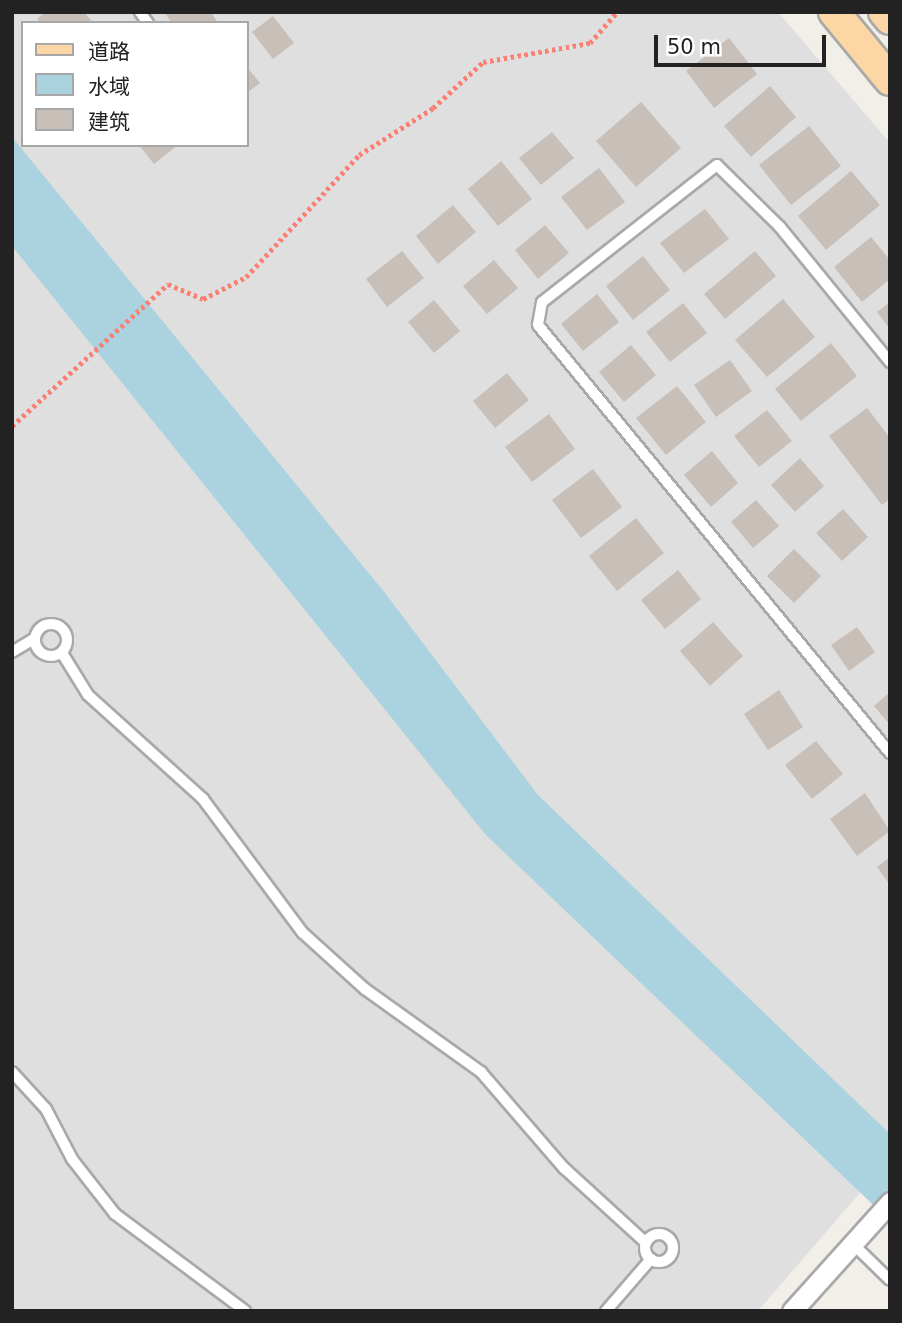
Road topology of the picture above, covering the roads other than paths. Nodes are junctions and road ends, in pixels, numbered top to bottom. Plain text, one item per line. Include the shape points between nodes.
1 (834, 12) edge
2 (884, 12) edge
3 (890, 19) edge
4 (890, 80) edge
5 (890, 362) edge
6 (34, 639) junction
7 (12, 652) edge
8 (62, 653) junction
9 (890, 753) edge
10 (12, 1072) edge
11 (890, 1202) edge
12 (850, 1241) junction
13 (646, 1243) junction
14 (651, 1259) junction
15 (890, 1280) edge
16 (245, 1311) edge
17 (606, 1311) edge
18 (792, 1311) edge

1 - 4 main road
2 - 3 main road
5 - 9 lane via 780,227 717,165 542,302 538,325
6 - 7 lane
6 - 8 lane via 44,654
6 - 8 lane via 44,624 54,623 67,635
8 - 13 lane via 88,695 203,799 303,933 365,989 481,1072 564,1168
10 - 16 lane via 46,1109 72,1159 115,1214
11 - 12 street
12 - 15 lane
12 - 18 street
13 - 14 lane
13 - 14 lane via 659,1233 673,1243 668,1259
14 - 17 lane

